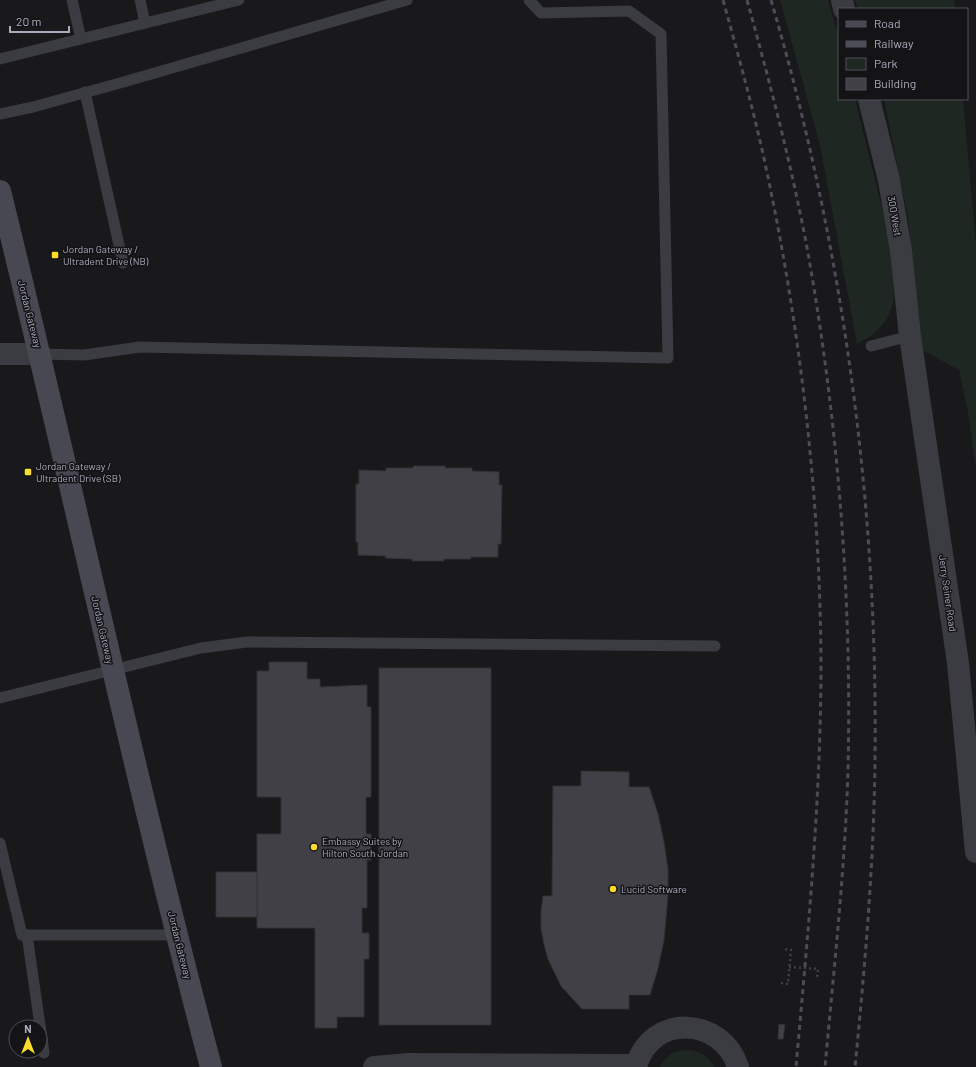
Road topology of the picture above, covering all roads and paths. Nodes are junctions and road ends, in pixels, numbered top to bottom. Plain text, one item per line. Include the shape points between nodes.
1 (72, 0) edge
2 (140, 0) edge
3 (239, 0) edge
4 (407, 0) edge
5 (529, 0) edge
6 (146, 23) junction
7 (82, 39) junction
8 (0, 59) edge
9 (85, 92) junction
10 (869, 100) edge
11 (0, 114) edge
12 (0, 191) edge
13 (123, 263) dead end
14 (910, 336) junction
15 (871, 346) dead end
16 (0, 354) edge
17 (40, 354) junction
18 (715, 646) dead end
19 (112, 670) junction
20 (0, 698) edge
21 (0, 843) edge
22 (976, 852) edge
23 (28, 935) junction
24 (177, 935) junction
25 (784, 949) dead end
26 (790, 967) junction
27 (818, 979) dead end
28 (781, 983) dead end
29 (39, 1019) edge
30 (636, 1066) edge
31 (211, 1067) edge
32 (374, 1067) edge
33 (738, 1067) edge

1 - 7 lane
2 - 6 lane
3 - 6 lane
4 - 9 lane
5 - 17 lane via 541,13 629,11 661,34 668,358 140,347 84,355
6 - 7 lane
7 - 8 lane
9 - 11 lane
9 - 13 lane
10 - 14 street, 300 West via 889,180 902,251
12 - 17 main road, Jordan Gateway
14 - 15 lane
14 - 22 street, Jerry Seiner Road via 958,663
16 - 17 street
17 - 19 main road, Jordan Gateway
18 - 19 lane via 247,642 201,648
19 - 20 lane
19 - 24 main road, Jordan Gateway
21 - 23 lane via 22,935
23 - 24 lane
23 - 29 lane
24 - 31 main road, Jordan Gateway
25 - 26 path via 791,950
26 - 27 path via 818,969
26 - 28 path via 788,984
30 - 32 street via 409,1064
30 - 33 street via 644,1048 653,1039 669,1030 687,1027 699,1028 722,1040

